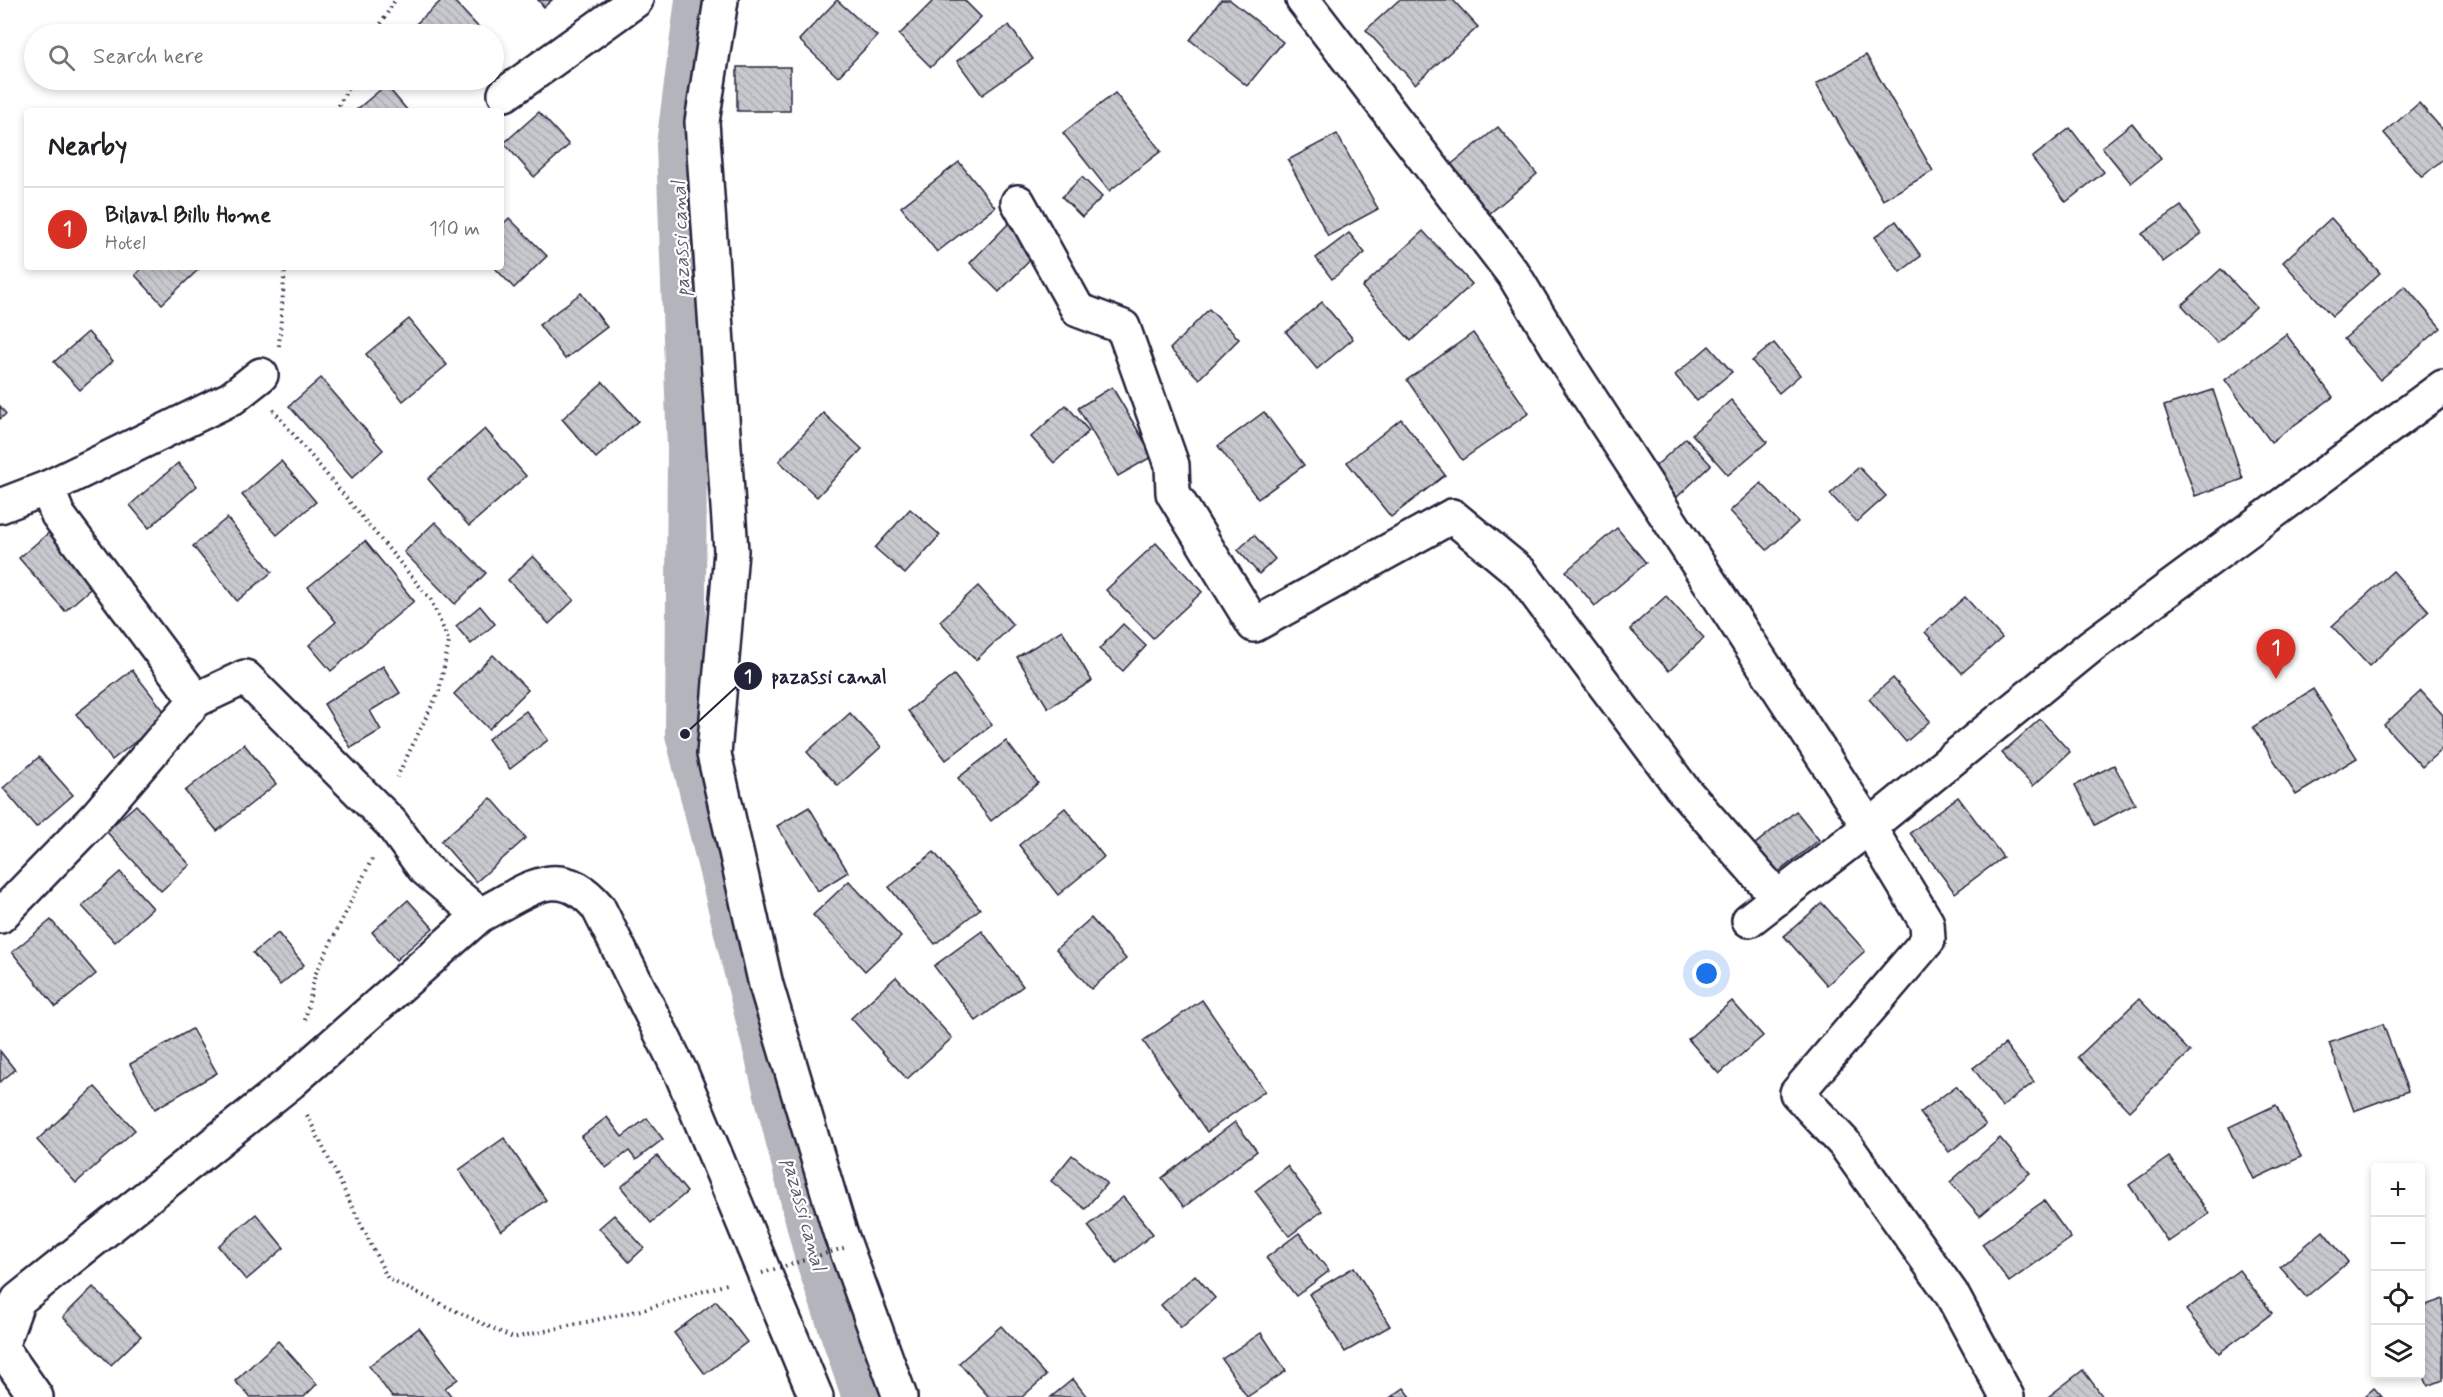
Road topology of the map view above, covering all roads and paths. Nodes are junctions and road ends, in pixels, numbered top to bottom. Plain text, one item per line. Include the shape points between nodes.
1 (395, 0) edge
2 (636, 0) edge
3 (721, 0) edge
4 (1303, 0) edge
5 (381, 24) edge
6 (347, 90) edge
7 (505, 94) dead end
8 (338, 108) edge
9 (1018, 202) dead end
10 (285, 270) edge
11 (271, 377) junction
12 (2443, 387) edge
13 (47, 488) junction
14 (0, 506) edge
15 (196, 700) junction
16 (390, 823) junction
17 (1869, 827) junction
18 (1778, 898) junction
19 (480, 915) junction
20 (0, 916) edge
21 (1749, 920) dead end
22 (303, 1029) dead end
23 (291, 1083) junction
24 (847, 1247) junction
25 (751, 1276) dead end
26 (741, 1279) dead end
27 (36, 1397) edge
28 (816, 1397) edge
29 (900, 1397) edge
30 (2007, 1397) edge

1 - 5 path
2 - 7 street
3 - 24 street via 702,122 731,551 714,754 766,985
4 - 17 street via 1514,275
6 - 8 path
9 - 18 street via 1078,310 1123,327 1172,465 1173,493 1254,625 1452,516 1521,573 1681,787
10 - 11 path
11 - 13 street
11 - 16 path via 273,412 431,600 449,642 439,690 389,793
12 - 17 street via 2091,646
13 - 14 street
13 - 15 street via 58,515
15 - 16 street via 245,677
15 - 20 street via 96,818
16 - 19 street via 424,868
16 - 22 path via 315,975
17 - 18 street
17 - 30 street via 1927,923 1928,940 1797,1093 1844,1143 1951,1293
18 - 21 street
19 - 23 street
19 - 28 street via 548,881 568,883 585,892 598,907 682,1075
23 - 26 path via 388,1279 513,1338 646,1309
23 - 27 street via 18,1300 1,1347
24 - 25 path, bridge
24 - 29 street

